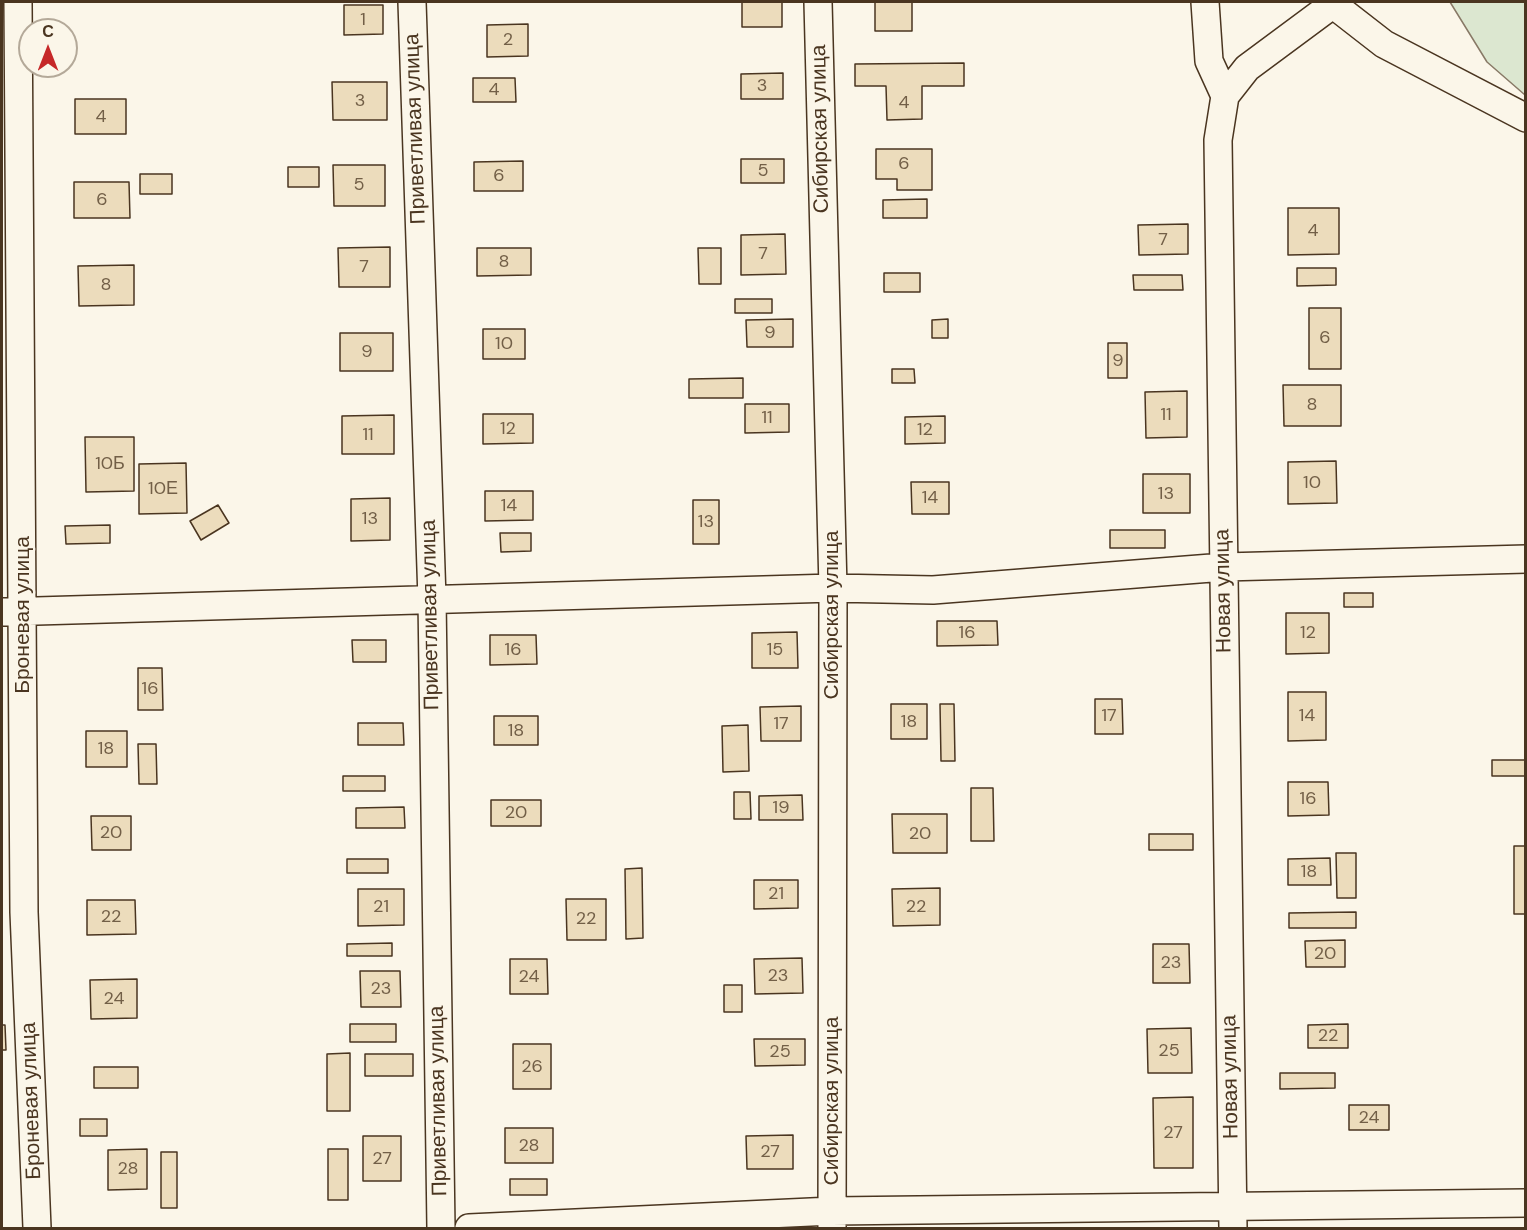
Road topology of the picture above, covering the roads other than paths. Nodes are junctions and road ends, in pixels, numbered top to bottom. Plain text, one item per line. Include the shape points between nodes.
1 (18, 2) edge
2 (412, 2) edge
3 (818, 2) edge
4 (1205, 2) edge
5 (1331, 3) edge
6 (1225, 96) junction
7 (1526, 117) edge
8 (1526, 559) edge
9 (1224, 567) junction
10 (833, 588) junction
11 (432, 599) junction
12 (13, 612) edge
13 (1526, 1203) edge
14 (1233, 1218) edge
15 (832, 1220) edge
16 (37, 1228) edge
17 (441, 1228) edge
18 (469, 1228) edge

1 - 12 street, Броневая улица
2 - 11 street, Приветливая улица
3 - 10 street, Сибирская улица
4 - 6 street via 1209,61
5 - 6 street, Новая улица via 1247,68
5 - 7 street via 1384,44
6 - 9 street, Новая улица via 1218,140
8 - 9 street
9 - 10 street via 933,591
9 - 14 street, Новая улица
10 - 11 street
10 - 15 street, Сибирская улица
11 - 12 street
11 - 17 street, Приветливая улица
12 - 16 street, Броневая улица
13 - 14 street
14 - 15 street
15 - 18 street

